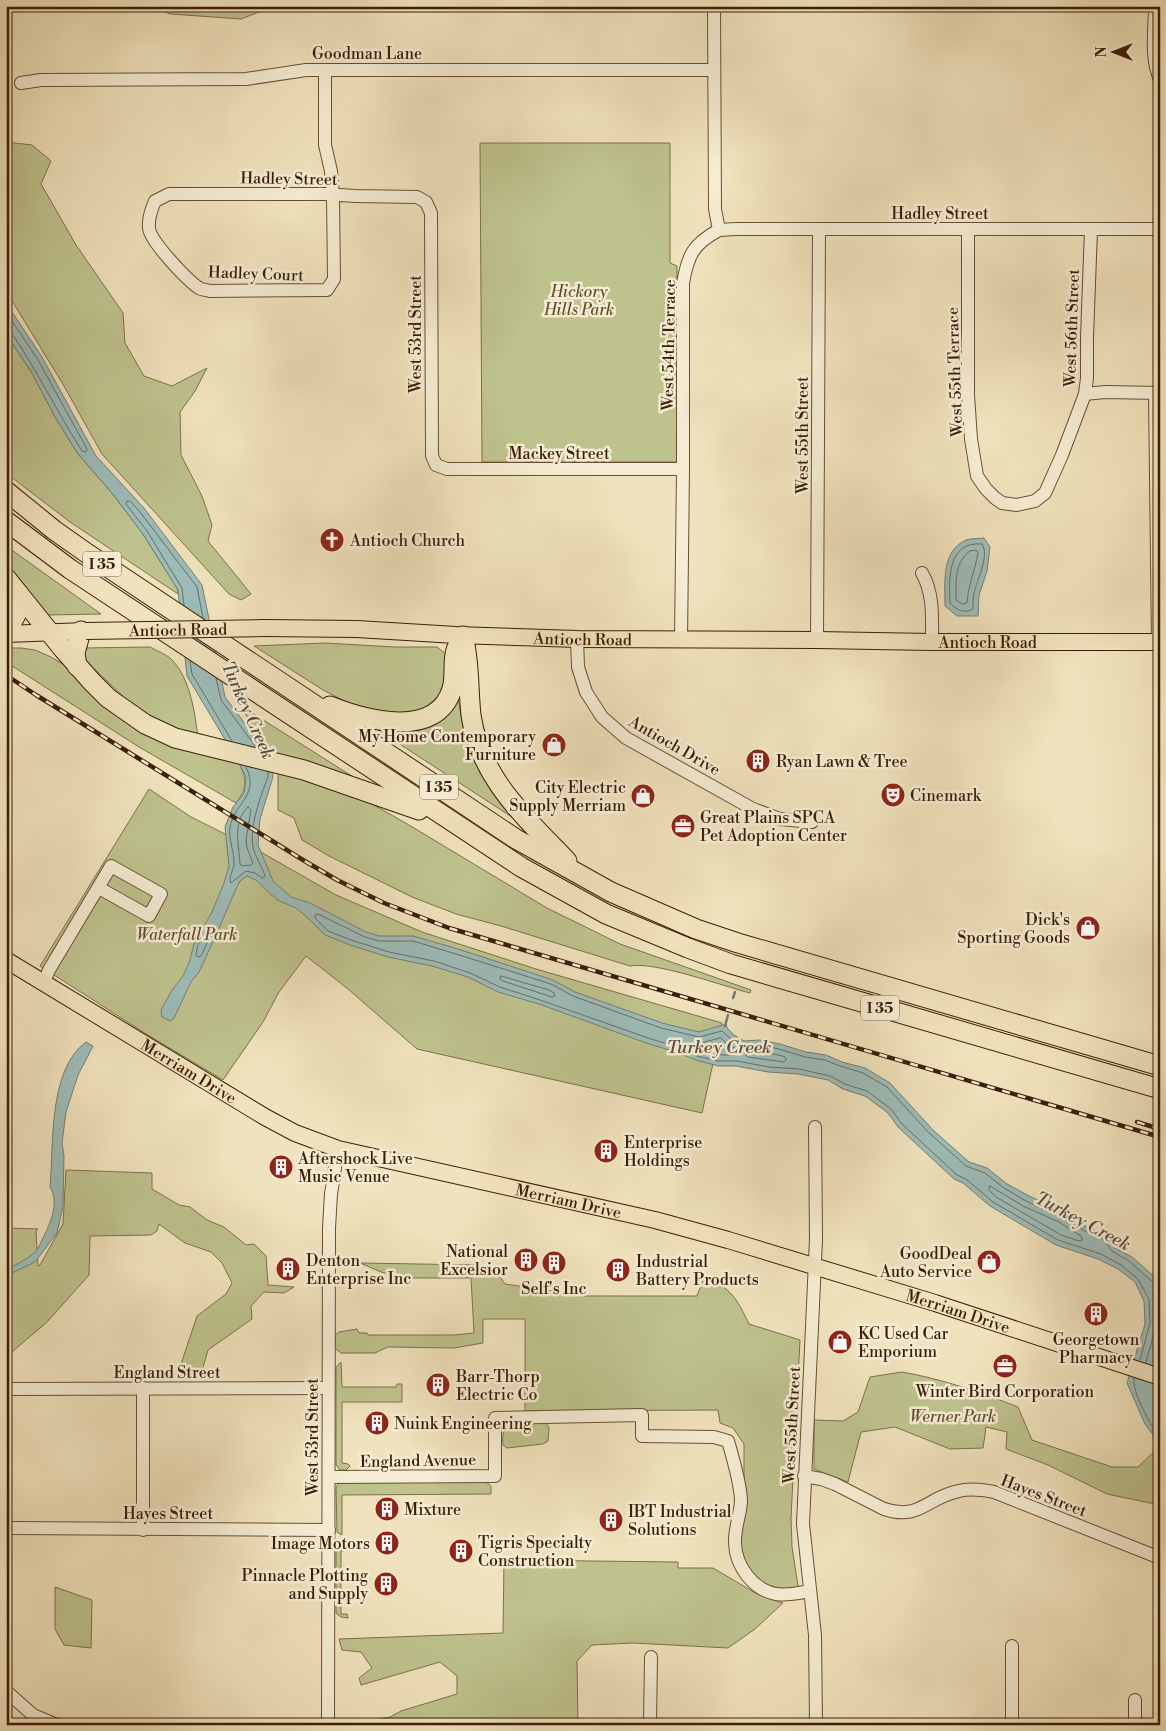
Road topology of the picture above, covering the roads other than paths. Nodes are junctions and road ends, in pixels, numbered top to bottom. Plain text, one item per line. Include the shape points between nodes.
1 (714, 6) edge
2 (1155, 6) edge
3 (325, 70) junction
4 (714, 70) junction
5 (1160, 79) edge
6 (21, 84) dead end
7 (334, 195) junction
8 (426, 202) joint
9 (154, 203) joint
10 (1160, 229) edge
11 (719, 230) junction
12 (819, 230) junction
13 (968, 230) junction
14 (1090, 230) junction
15 (1157, 393) edge
16 (1085, 394) junction
17 (436, 466) joint
18 (684, 469) junction
19 (6, 492) edge
20 (1002, 503) joint
21 (6, 521) edge
22 (922, 573) dead end
23 (6, 578) edge
24 (19, 594) junction
25 (84, 631) junction
26 (49, 632) junction
27 (6, 633) edge
28 (464, 636) junction
29 (577, 639) junction
30 (681, 640) junction
31 (817, 640) junction
32 (932, 642) junction
33 (1159, 642) edge
34 (78, 666) junction
35 (298, 693) junction
36 (448, 820) junction
37 (812, 822) dead end
38 (582, 876) junction
39 (99, 888) junction
40 (6, 960) edge
41 (44, 982) junction
42 (1160, 1066) edge
43 (1160, 1089) edge
44 (815, 1127) dead end
45 (338, 1149) junction
46 (814, 1266) junction
47 (1160, 1377) edge
48 (143, 1388) junction
49 (328, 1388) junction
50 (6, 1389) edge
51 (804, 1476) junction
52 (329, 1477) junction
53 (6, 1528) edge
54 (143, 1530) junction
55 (329, 1530) junction
56 (1160, 1558) edge
57 (810, 1591) junction
58 (1012, 1646) dead end
59 (650, 1658) dead end
60 (6, 1691) edge
61 (1135, 1700) dead end
62 (57, 1725) edge
63 (328, 1725) edge
64 (650, 1725) edge
65 (816, 1725) edge
66 (1012, 1725) edge
67 (1135, 1725) edge

1 - 4 street
2 - 5 street via 1155,62
3 - 4 street, Goodman Lane
3 - 6 street, Goodman Lane via 294,71 246,79 41,80
3 - 7 street via 325,145
4 - 11 street via 715,210
7 - 8 street, Hadley Street via 417,196
7 - 9 street, Hadley Street via 168,194
7 - 9 street, Hadley Court via 334,279 327,290 210,292 199,288 152,238 149,217
8 - 17 street, West 53rd Street via 431,213 432,456
10 - 14 street, Hadley Street
11 - 12 street, Hadley Street
11 - 18 street, West 54th Terrace via 701,241 691,253 683,283
12 - 13 street, Hadley Street
12 - 31 street, West 55th Street
13 - 14 street, Hadley Street
13 - 20 street, West 55th Terrace via 971,439 977,476 981,484
14 - 16 street, West 56th Street
15 - 16 street
15 - 33 street
16 - 20 street, West 56th Street via 1045,493 1026,504
17 - 18 street, Mackey Street via 446,469
18 - 30 street, West 54th Terrace
19 - 35 highway, I 35, bridge via 54,530
21 - 36 highway, I 35, bridge via 87,580
22 - 32 street via 931,595
23 - 24 highway
24 - 26 highway
24 - 27 highway via 16,615
25 - 26 main road, Antioch Road
25 - 28 main road, Antioch Road, bridge via 356,629
25 - 34 highway via 75,653
26 - 27 main road, Antioch Road
26 - 34 highway
28 - 29 main road, Antioch Road
28 - 35 highway via 455,651 448,698 442,707 421,718 399,722 371,719
28 - 38 highway via 474,733 488,767 502,791
29 - 30 main road, Antioch Road
29 - 37 street, Antioch Drive via 578,667 586,692 602,717 626,738 753,809 780,819
30 - 31 main road, Antioch Road
31 - 32 main road, Antioch Road
32 - 33 main road, Antioch Road
34 - 36 highway via 108,698 160,732 323,776
35 - 38 highway, I 35 via 516,839
36 - 43 highway, I 35 via 560,889 688,948 773,978
38 - 42 highway, I 35 via 696,929 738,943
39 - 39 street via 111,866 161,894 149,916
39 - 41 street
40 - 41 main road, Merriam Drive
41 - 45 main road, Merriam Drive via 265,1117
44 - 46 street, West 55th Street
45 - 46 main road, Merriam Drive via 655,1220
45 - 49 street, West 53rd Street via 329,1228
46 - 47 main road, Merriam Drive
46 - 51 street, West 55th Street
48 - 49 street, England Street
48 - 50 street, England Street
48 - 54 street
49 - 52 street, West 53rd Street
51 - 56 street, Hayes Street via 820,1479 884,1509 905,1513 958,1491 994,1492
51 - 57 street, West 55th Street via 803,1524
52 - 55 street, West 53rd Street
52 - 57 street, England Avenue via 495,1476 495,1418 642,1415 642,1436 714,1437 728,1441 741,1501 735,1542 744,1570 765,1591 789,1595
53 - 54 street, Hayes Street
54 - 55 street, Hayes Street
55 - 63 street, West 53rd Street
57 - 65 street, West 55th Street via 816,1635
58 - 66 street
59 - 64 street
60 - 62 street via 33,1715
61 - 67 street

